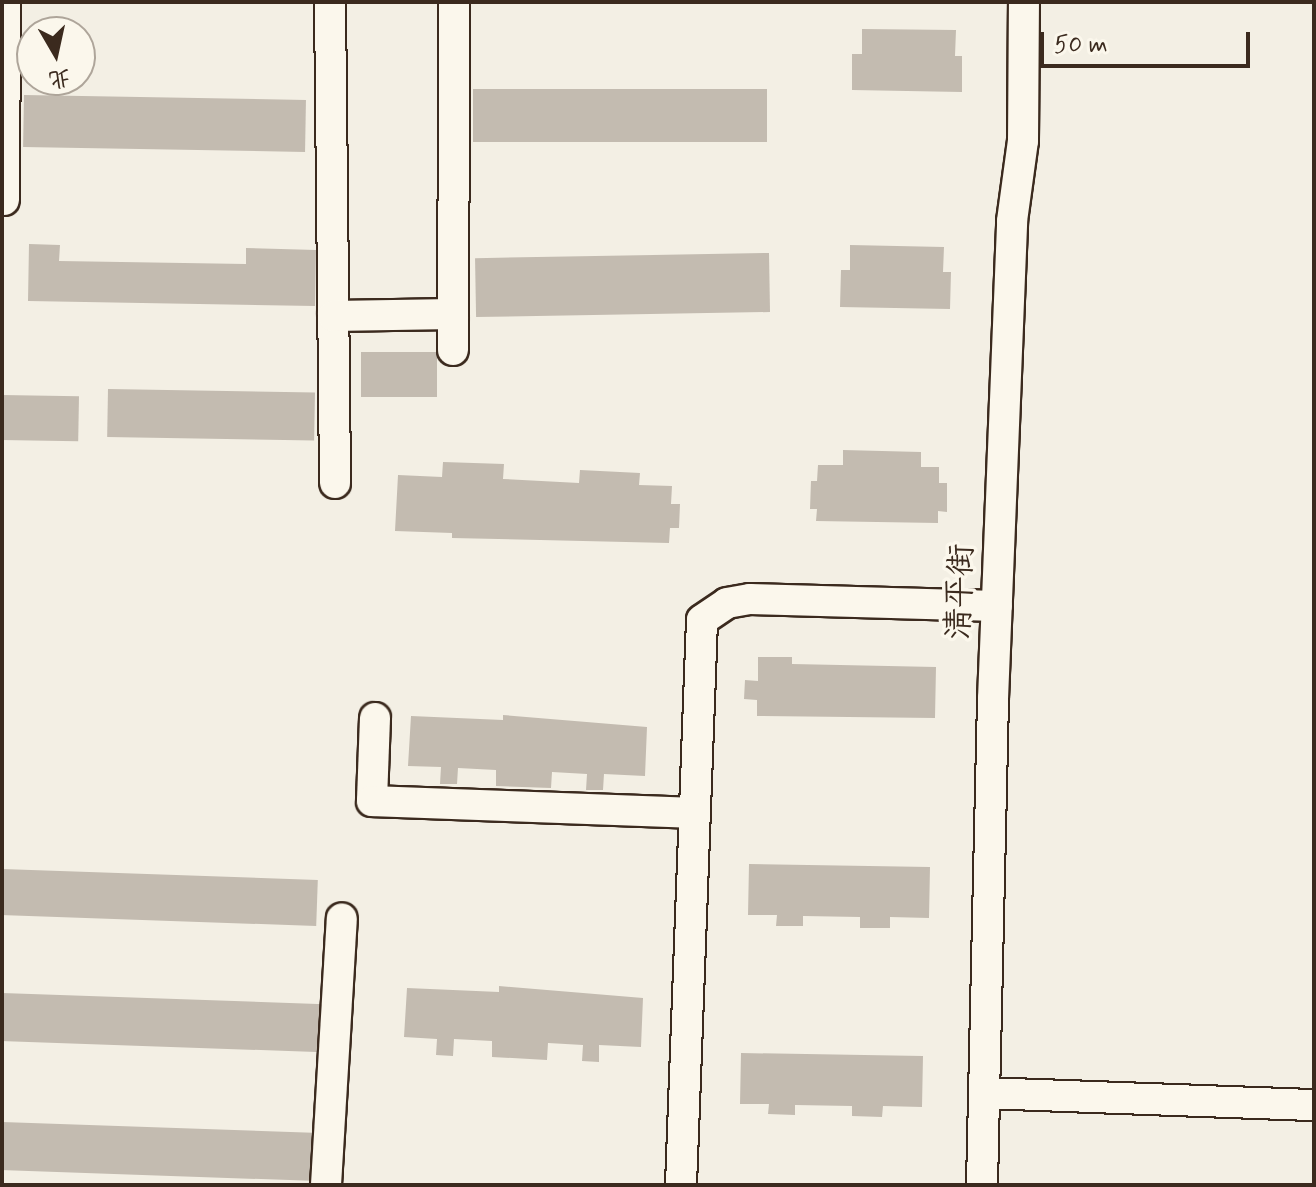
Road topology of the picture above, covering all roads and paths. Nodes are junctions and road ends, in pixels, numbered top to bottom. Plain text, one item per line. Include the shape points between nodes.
1 (5, 2) edge
2 (330, 2) edge
3 (454, 2) edge
4 (1024, 2) edge
5 (4, 200) edge
6 (453, 314) junction
7 (333, 316) junction
8 (453, 350) dead end
9 (335, 483) dead end
10 (997, 606) junction
11 (375, 718) dead end
12 (695, 813) junction
13 (342, 918) dead end
14 (984, 1093) junction
15 (1314, 1105) edge
16 (326, 1185) edge
17 (681, 1185) edge
18 (982, 1185) edge

1 - 5 street
2 - 7 street
3 - 6 street
4 - 10 street, 清平街 via 1024,116 1012,221
6 - 7 street
6 - 8 street
7 - 9 street
10 - 12 street via 750,599 712,612 702,620
10 - 14 street, 清平街
11 - 12 street via 372,801
12 - 17 street
13 - 16 street
14 - 15 street
14 - 18 street, 清平街

